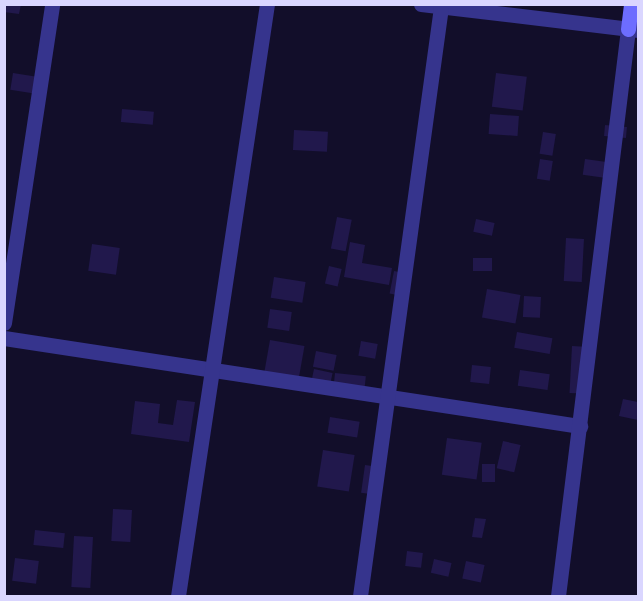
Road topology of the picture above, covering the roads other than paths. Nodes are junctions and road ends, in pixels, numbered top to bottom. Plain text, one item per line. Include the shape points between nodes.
1 (52, 4) edge
2 (267, 4) edge
3 (421, 4) edge
4 (631, 4) edge
5 (441, 7) junction
6 (633, 30) edge
7 (4, 323) edge
8 (4, 338) edge
9 (213, 369) junction
10 (387, 396) junction
11 (580, 426) junction
12 (178, 597) edge
13 (360, 597) edge
14 (558, 597) edge

1 - 7 street
2 - 9 street
3 - 5 street
4 - 6 street
5 - 6 street
5 - 10 street
6 - 11 street
8 - 9 street
9 - 10 street
9 - 12 street
10 - 11 street
10 - 13 street
11 - 14 street

